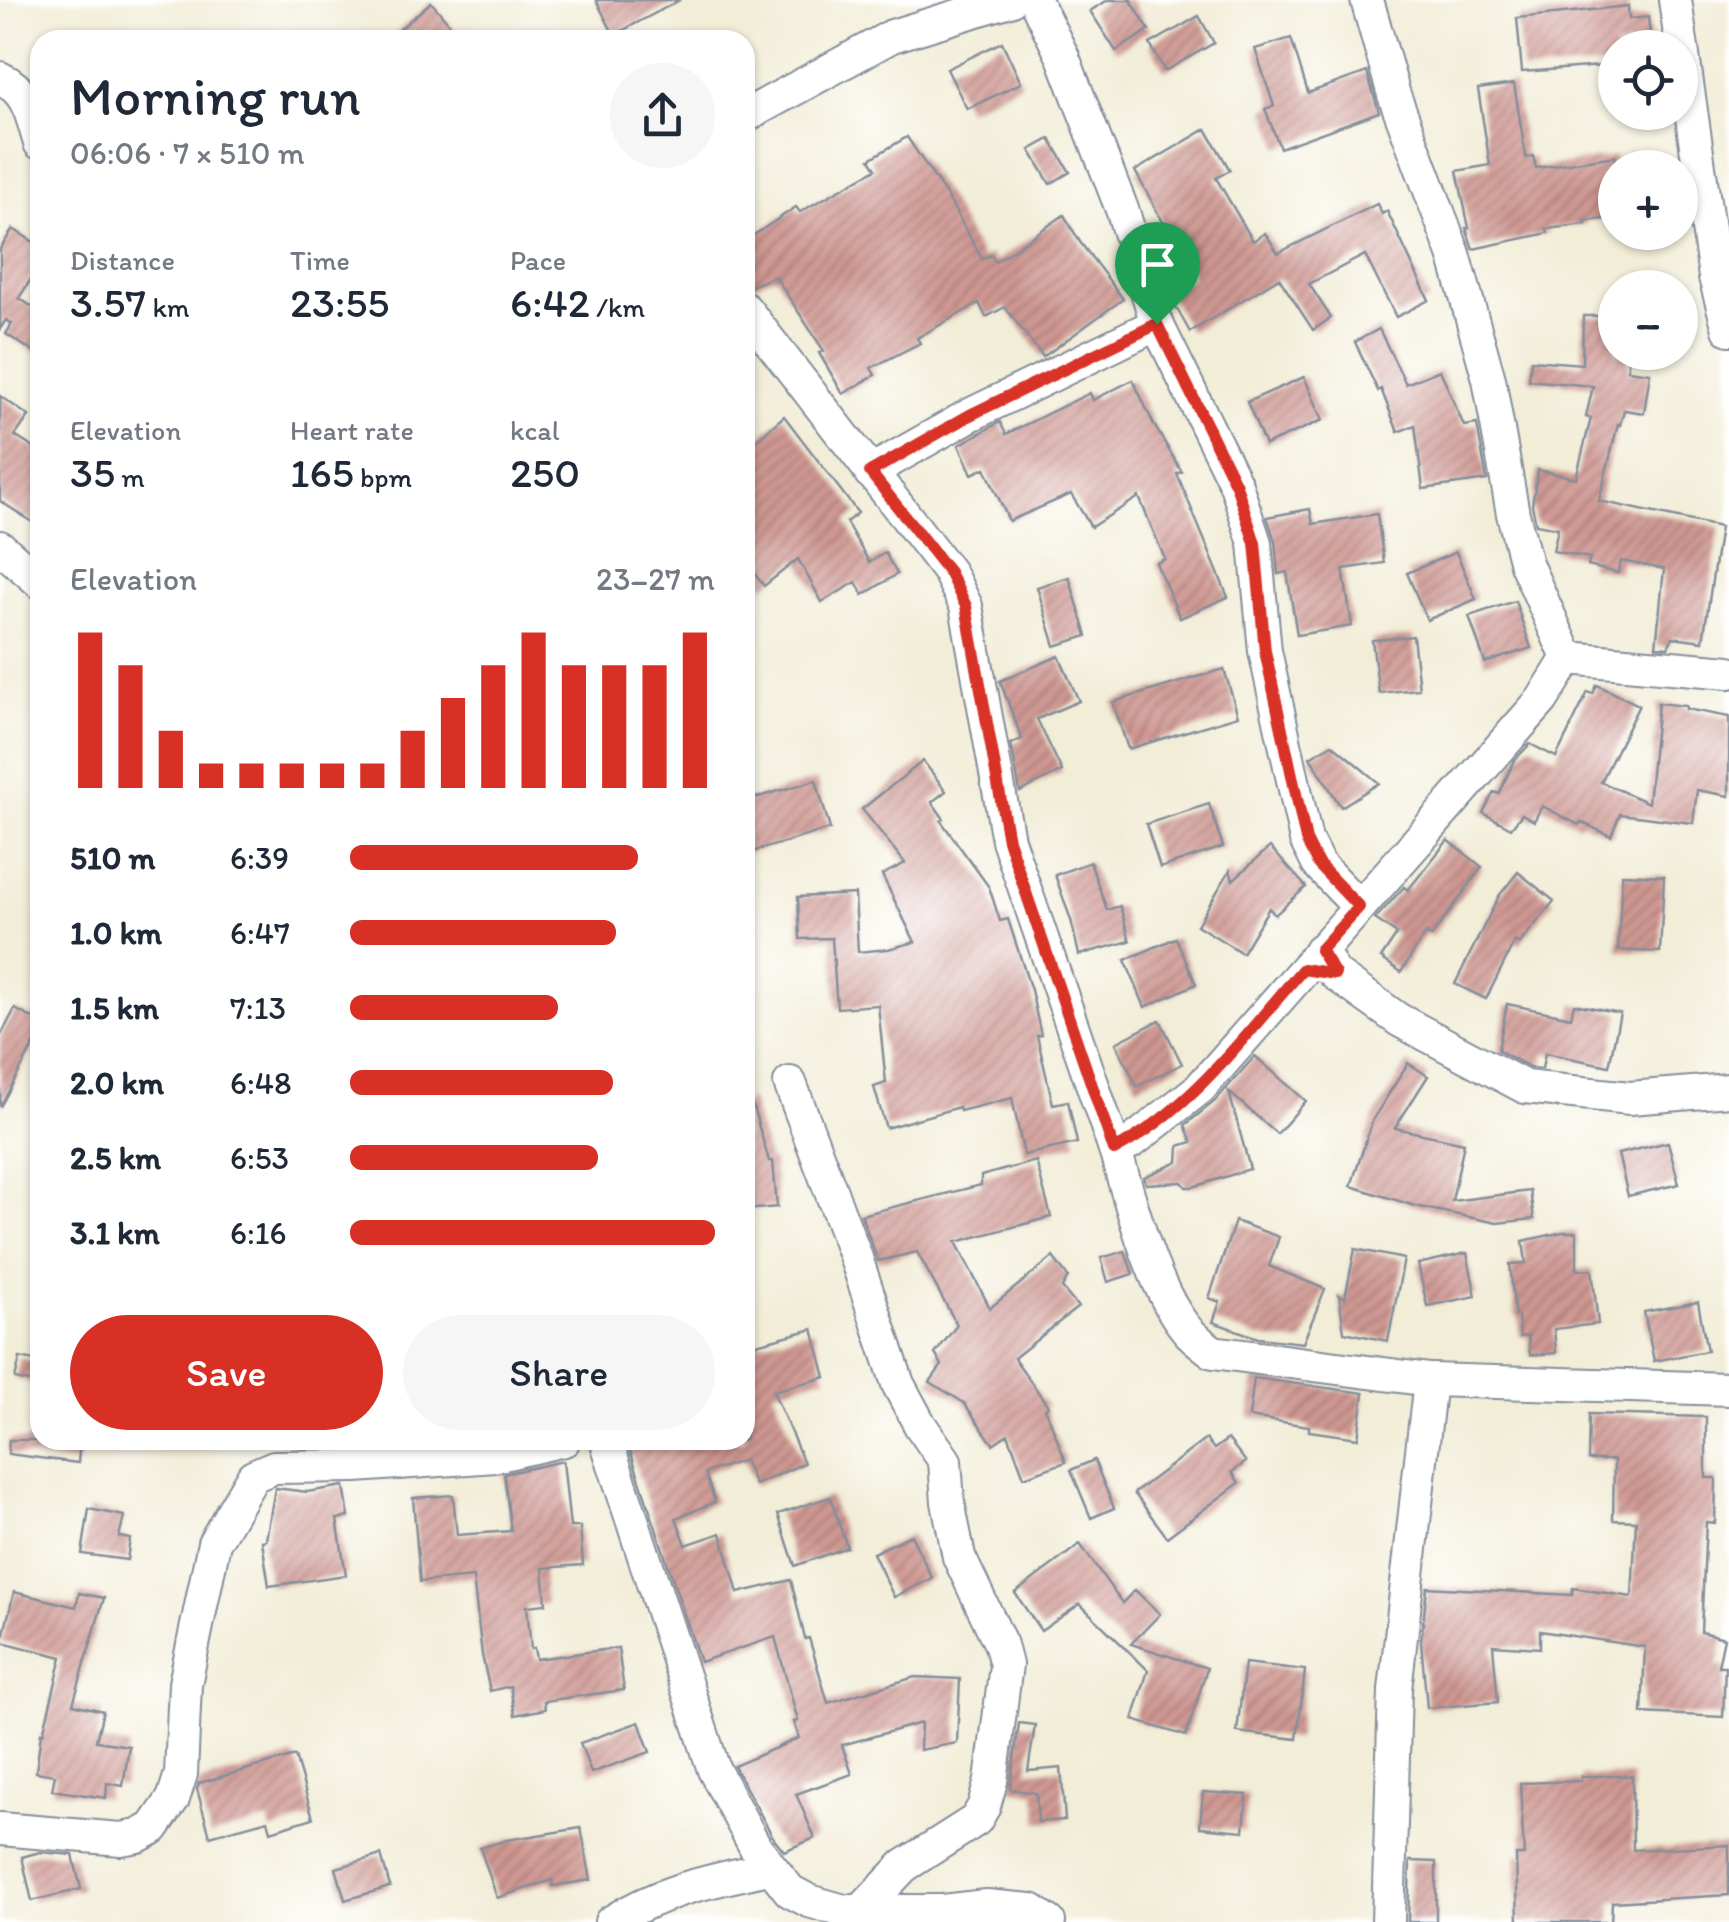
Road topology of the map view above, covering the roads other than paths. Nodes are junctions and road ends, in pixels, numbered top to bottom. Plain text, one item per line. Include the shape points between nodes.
1 (1010, 0) edge
2 (1035, 0) edge
3 (1367, 0) edge
4 (1675, 0) edge
5 (0, 78) edge
6 (30, 105) edge
7 (755, 110) edge
8 (755, 322) edge
9 (1157, 324) junction
10 (1729, 329) edge
11 (870, 472) junction
12 (0, 548) edge
13 (30, 574) edge
14 (1568, 658) junction
15 (1729, 672) edge
16 (1359, 907) junction
17 (1319, 964) junction
18 (790, 1083) dead end
19 (1729, 1090) edge
20 (1114, 1150) junction
21 (1430, 1380) junction
22 (1729, 1389) edge
23 (522, 1450) edge
24 (609, 1450) edge
25 (0, 1828) edge
26 (770, 1868) junction
27 (851, 1915) edge
28 (611, 1922) edge
29 (1050, 1922) edge
30 (1388, 1922) edge

1 - 7 street via 882,40
2 - 9 street via 1123,212
3 - 14 street via 1459,272 1489,379 1526,564
4 - 10 street via 1714,277
5 - 6 street
8 - 11 street
9 - 11 street
9 - 16 street via 1236,485 1255,543 1265,651 1306,840 1318,864
11 - 20 street via 949,572 966,606 1008,840
12 - 13 street
14 - 15 street
14 - 16 street via 1542,700
16 - 17 street
17 - 19 street via 1399,1020 1525,1087 1630,1098
17 - 20 street via 1200,1088
18 - 27 street via 898,1384 945,1461 959,1557 1006,1665 994,1764 976,1820 904,1866
20 - 21 street via 1171,1306 1213,1352
21 - 22 street
21 - 30 street via 1395,1690
23 - 25 street via 274,1467 253,1476 214,1543 185,1684 181,1774 164,1813 153,1828 121,1839
24 - 26 street via 714,1770
26 - 27 street via 790,1891
26 - 28 street via 674,1890
27 - 29 street via 986,1906 1031,1910

